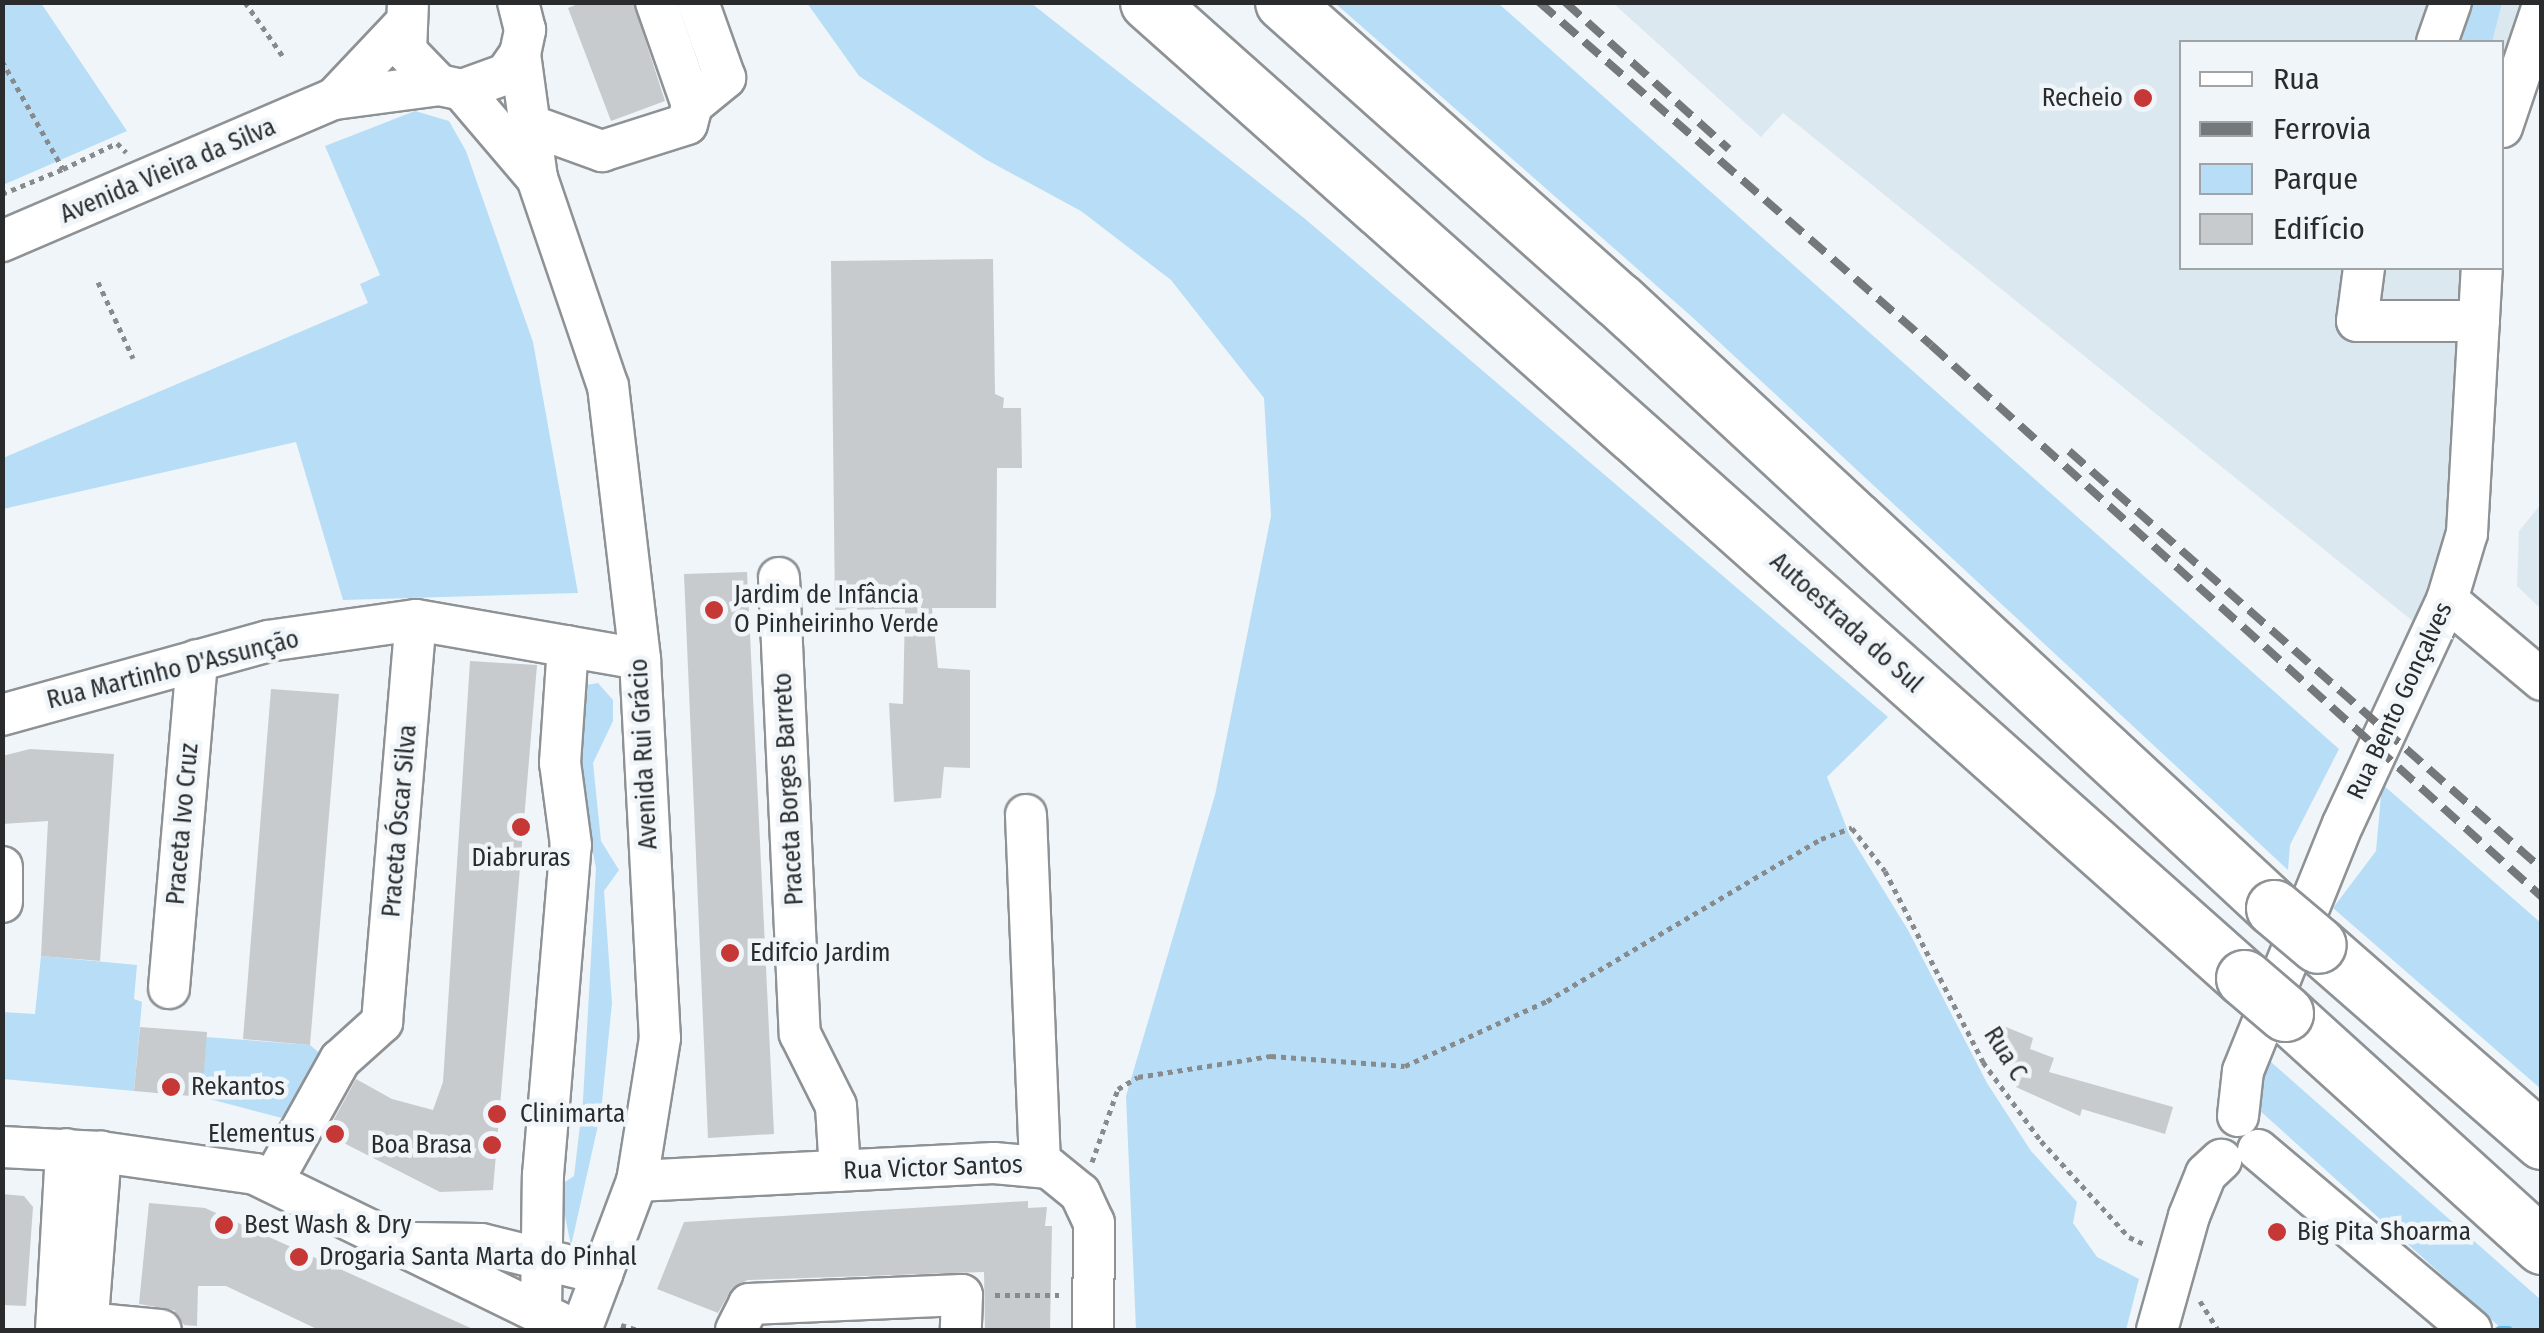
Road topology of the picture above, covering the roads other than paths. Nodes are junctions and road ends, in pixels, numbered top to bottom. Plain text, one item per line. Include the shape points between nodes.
1 (656, 2) edge
2 (698, 2) edge
3 (1148, 2) edge
4 (1283, 2) edge
5 (2452, 2) edge
6 (521, 4) edge
7 (2542, 8) edge
8 (406, 9) edge
9 (2438, 40) edge
10 (520, 54) junction
11 (450, 88) junction
12 (334, 100) junction
13 (692, 106) junction
14 (2504, 121) edge
15 (530, 125) junction
16 (537, 178) junction
17 (2, 242) edge
18 (2364, 270) edge
19 (2482, 270) edge
20 (2480, 321) junction
21 (778, 578) dead end
22 (2448, 600) junction
23 (416, 620) junction
24 (568, 646) junction
25 (640, 659) junction
26 (198, 660) junction
27 (2542, 680) edge
28 (2, 715) edge
29 (1026, 814) dead end
30 (2, 867) edge
31 (2, 902) edge
32 (169, 988) dead end
33 (2542, 1141) edge
34 (2239, 1142) junction
35 (2, 1146) edge
36 (84, 1150) junction
37 (1040, 1165) junction
38 (840, 1171) junction
39 (637, 1181) junction
40 (272, 1182) junction
41 (399, 1243) junction
42 (2542, 1246) edge
43 (542, 1247) junction
44 (602, 1274) junction
45 (1093, 1312) edge
46 (962, 1313) edge
47 (566, 1324) edge
48 (77, 1328) edge
49 (162, 1330) edge
50 (736, 1330) edge
51 (2156, 1330) edge
52 (2470, 1330) edge

1 - 13 street
2 - 13 street via 725,78
3 - 42 highway, Autoestrada do Sul, bridge
4 - 33 highway, bridge via 1618,300 2274,908
5 - 9 street
6 - 10 street, Avenida Rui Grácio
7 - 14 street
8 - 11 street, Avenida Rui Grácio via 419,71
8 - 12 street, Avenida Vieira da Silva
10 - 11 street, Avenida Vieira da Silva via 506,74
10 - 15 street, Avenida Rui Grácio
11 - 12 street, Avenida Vieira da Silva
11 - 16 street, Avenida Rui Grácio
12 - 17 street, Avenida Vieira da Silva
13 - 15 street via 687,124 602,151
15 - 16 street, Avenida Rui Grácio
16 - 25 street, Avenida Rui Grácio via 608,386
18 - 20 street via 2357,322
19 - 20 street, Rua Bento Gonçalves
20 - 22 street, Rua Bento Gonçalves via 2467,533
21 - 38 street, Praceta Borges Barreto via 800,1034 836,1106
22 - 27 street
22 - 34 street, Rua Bento Gonçalves via 2336,841 2242,1071
23 - 24 street, Rua Martinho D'Assunção
23 - 26 street, Rua Martinho D'Assunção via 268,641
23 - 40 street, Praceta Óscar Silva via 382,1022 340,1060
24 - 25 street, Rua Martinho D'Assunção
24 - 43 street via 560,763 570,845
25 - 39 street, Avenida Rui Grácio via 660,1038
26 - 28 street, Rua Martinho D'Assunção
26 - 32 street, Praceta Ivo Cruz
29 - 37 street
30 - 31 street
34 - 51 street, Rua Bento Gonçalves via 2206,1174
34 - 52 street
35 - 36 street
36 - 40 street
36 - 48 street
37 - 38 street, Rua Victor Santos
37 - 45 street, Rua Victor Santos via 1080,1193 1094,1223
38 - 39 street, Rua Victor Santos
39 - 44 street, Avenida Rui Grácio
40 - 41 street
41 - 43 street
41 - 47 street
43 - 44 street
43 - 47 street
44 - 47 street, Avenida Rui Grácio
46 - 50 street via 749,1304
48 - 49 street

